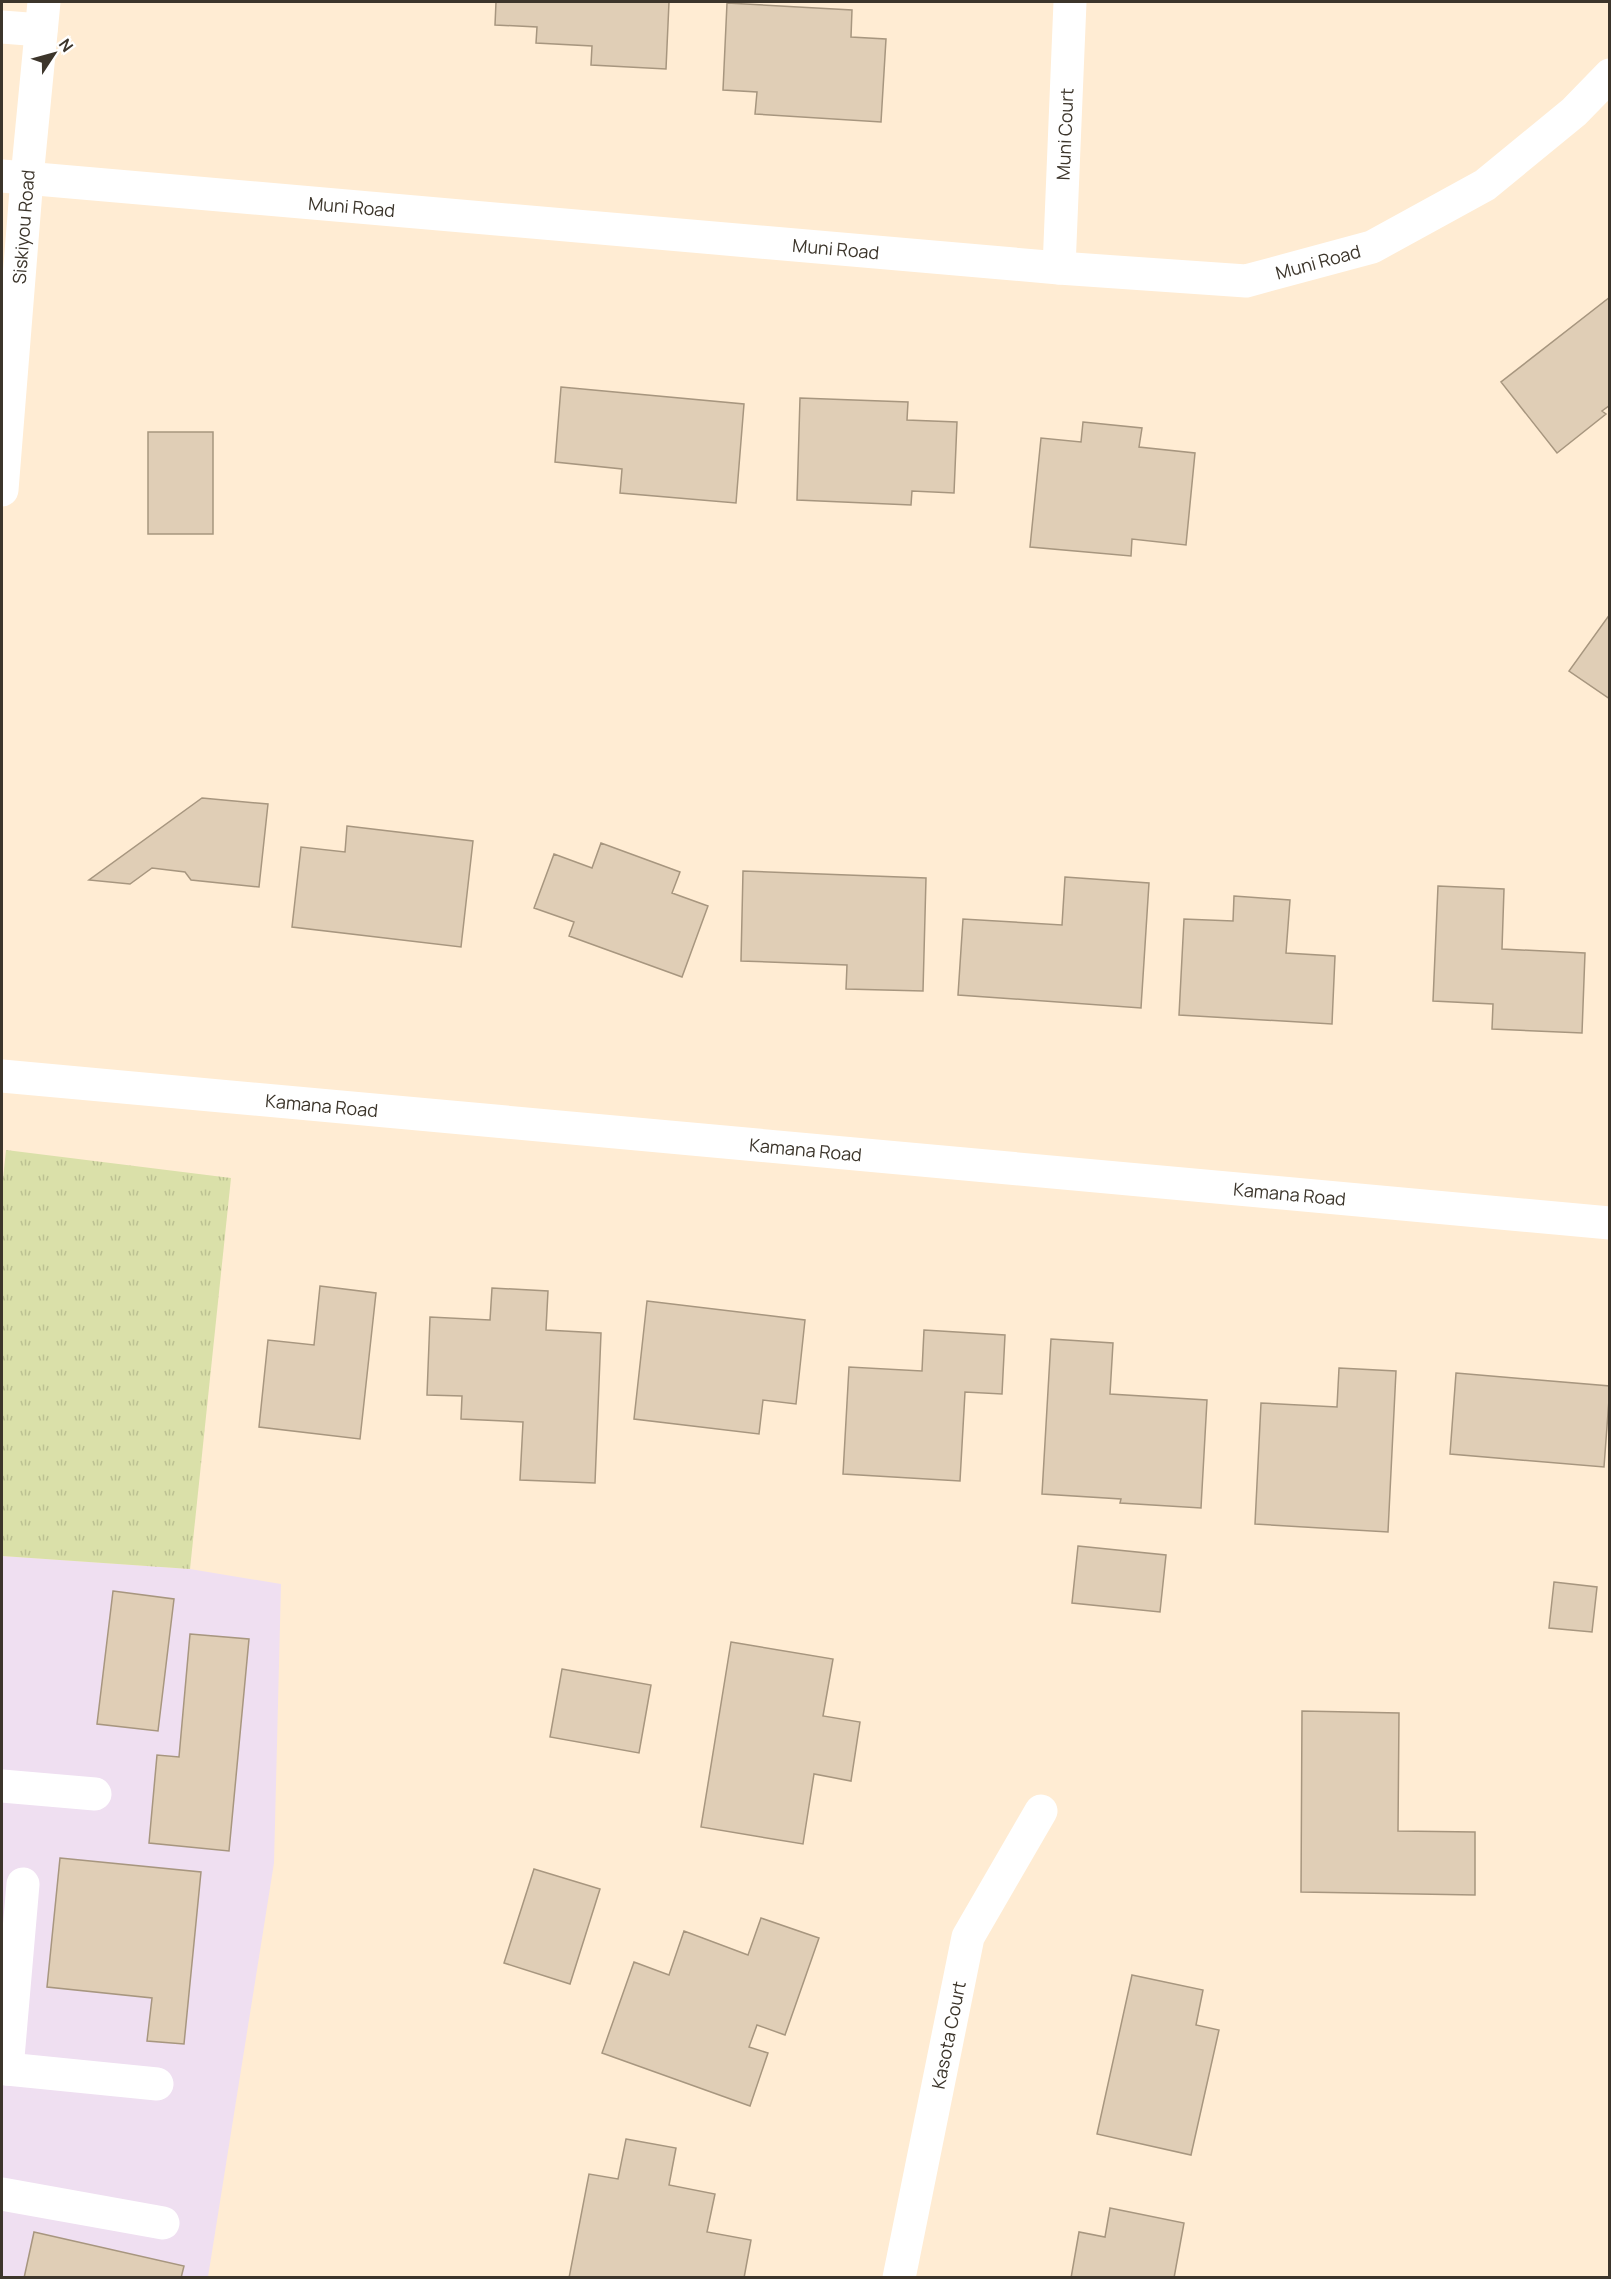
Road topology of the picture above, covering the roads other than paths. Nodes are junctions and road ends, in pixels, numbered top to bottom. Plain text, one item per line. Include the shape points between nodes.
1 (1070, 2) edge
2 (42, 16) edge
3 (2, 27) edge
4 (1610, 75) edge
5 (14, 177) edge
6 (1059, 268) junction
7 (2, 490) edge
8 (2, 1076) edge
9 (1610, 1223) edge
10 (2, 1786) edge
11 (95, 1794) dead end
12 (1041, 1811) dead end
13 (22, 1884) dead end
14 (4, 2068) edge
15 (157, 2084) dead end
16 (2, 2194) edge
17 (162, 2223) dead end
18 (899, 2277) edge

1 - 6 street, Muni Court
2 - 3 street
2 - 5 street, Siskiyou Road
4 - 6 street, Muni Road via 1574,112 1485,185 1372,247 1246,281
5 - 6 street, Muni Road
5 - 7 street, Siskiyou Road
8 - 9 street, Kamana Road
10 - 11 street
12 - 18 street, Kasota Court via 968,1937
13 - 14 street
14 - 15 street
16 - 17 street

